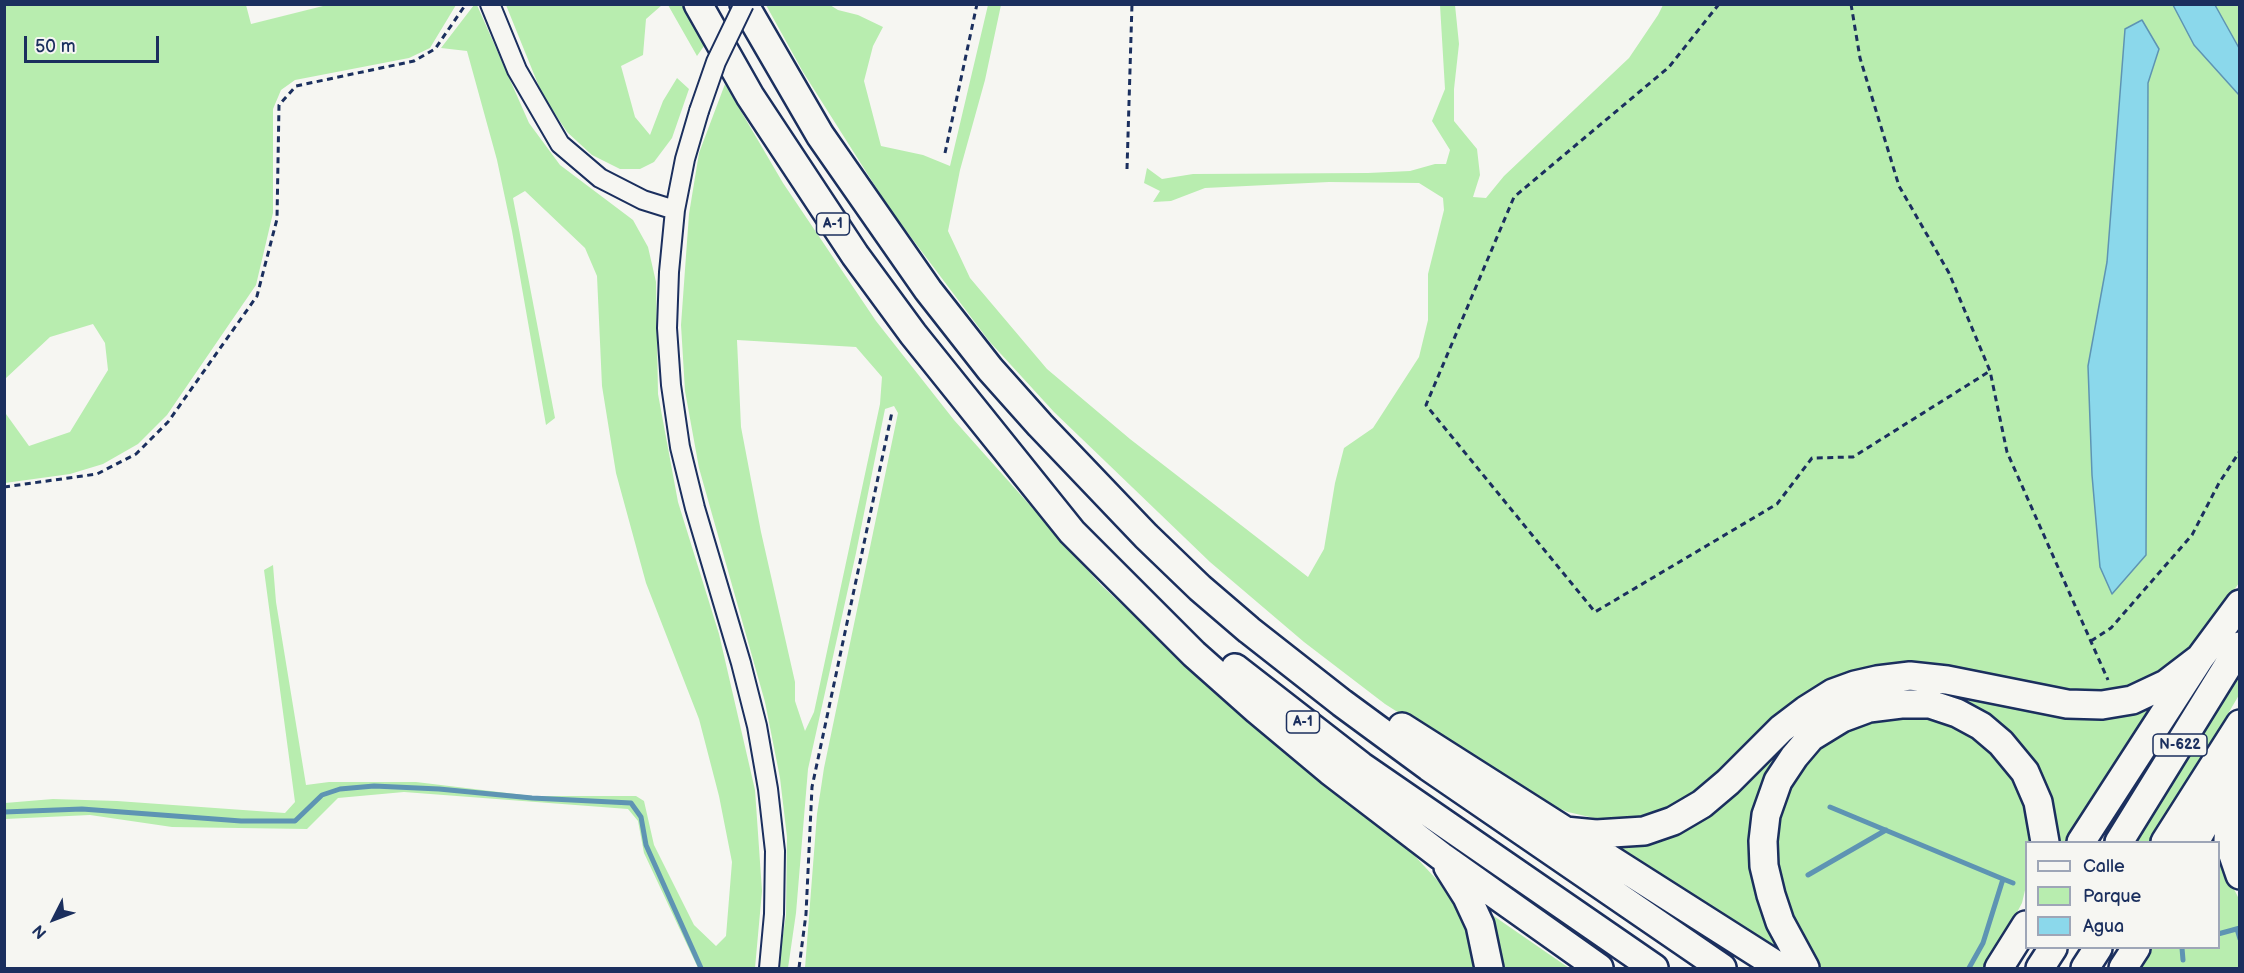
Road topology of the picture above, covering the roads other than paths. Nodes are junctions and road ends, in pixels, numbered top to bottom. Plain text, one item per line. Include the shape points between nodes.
1 (490, 4) edge
2 (698, 4) edge
3 (744, 4) edge
4 (675, 210) junction
5 (990, 428) junction
6 (2240, 604) edge
7 (1249, 630) junction
8 (2240, 646) edge
9 (2199, 658) junction
10 (2240, 724) edge
11 (2240, 762) edge
12 (1564, 831) junction
13 (2045, 841) edge
14 (2081, 841) edge
15 (2120, 841) edge
16 (2166, 841) edge
17 (2197, 841) edge
18 (1441, 856) junction
19 (2240, 874) edge
20 (2025, 927) edge
21 (2052, 949) edge
22 (2097, 949) edge
23 (2135, 949) edge
24 (769, 969) edge
25 (1489, 969) edge
26 (1599, 969) edge
27 (1654, 969) edge
28 (1722, 969) edge
29 (1781, 969) edge
30 (1805, 969) edge
31 (1999, 969) edge
32 (2040, 969) edge
33 (2085, 969) edge
34 (2123, 969) edge

1 - 4 street via 517,70 560,144 600,178 643,200
2 - 5 highway, A-1 via 750,96 855,255
3 - 4 street, bridge via 716,62 699,111
3 - 7 highway, A-1 via 820,135 928,290 990,369 1086,476 1200,588
4 - 24 street via 667,328 671,385 682,457 741,663 768,789 775,851
5 - 18 highway via 1071,532 1194,654 1330,771
5 - 27 highway, A-1 via 1130,574 1243,675 1361,766
6 - 9 highway
7 - 12 highway
7 - 28 highway, A-1 via 1429,767
8 - 15 highway, N-622
9 - 12 highway via 2166,684 2132,700 2102,705 2067,704 1919,677 1855,685 1806,710 1702,804 1673,821 1644,831
9 - 14 highway
10 - 16 highway, N-622
11 - 17 highway
11 - 19 highway via 2231,793 2228,840
12 - 29 highway
13 - 30 highway via 2038,802 2025,772 1981,726 1930,704 1869,708 1842,718 1812,737 1794,757 1778,781 1766,815 1764,866 1771,895 1780,922
18 - 25 highway via 1480,925
18 - 26 highway
20 - 31 highway
21 - 32 highway
22 - 33 highway
23 - 34 highway

